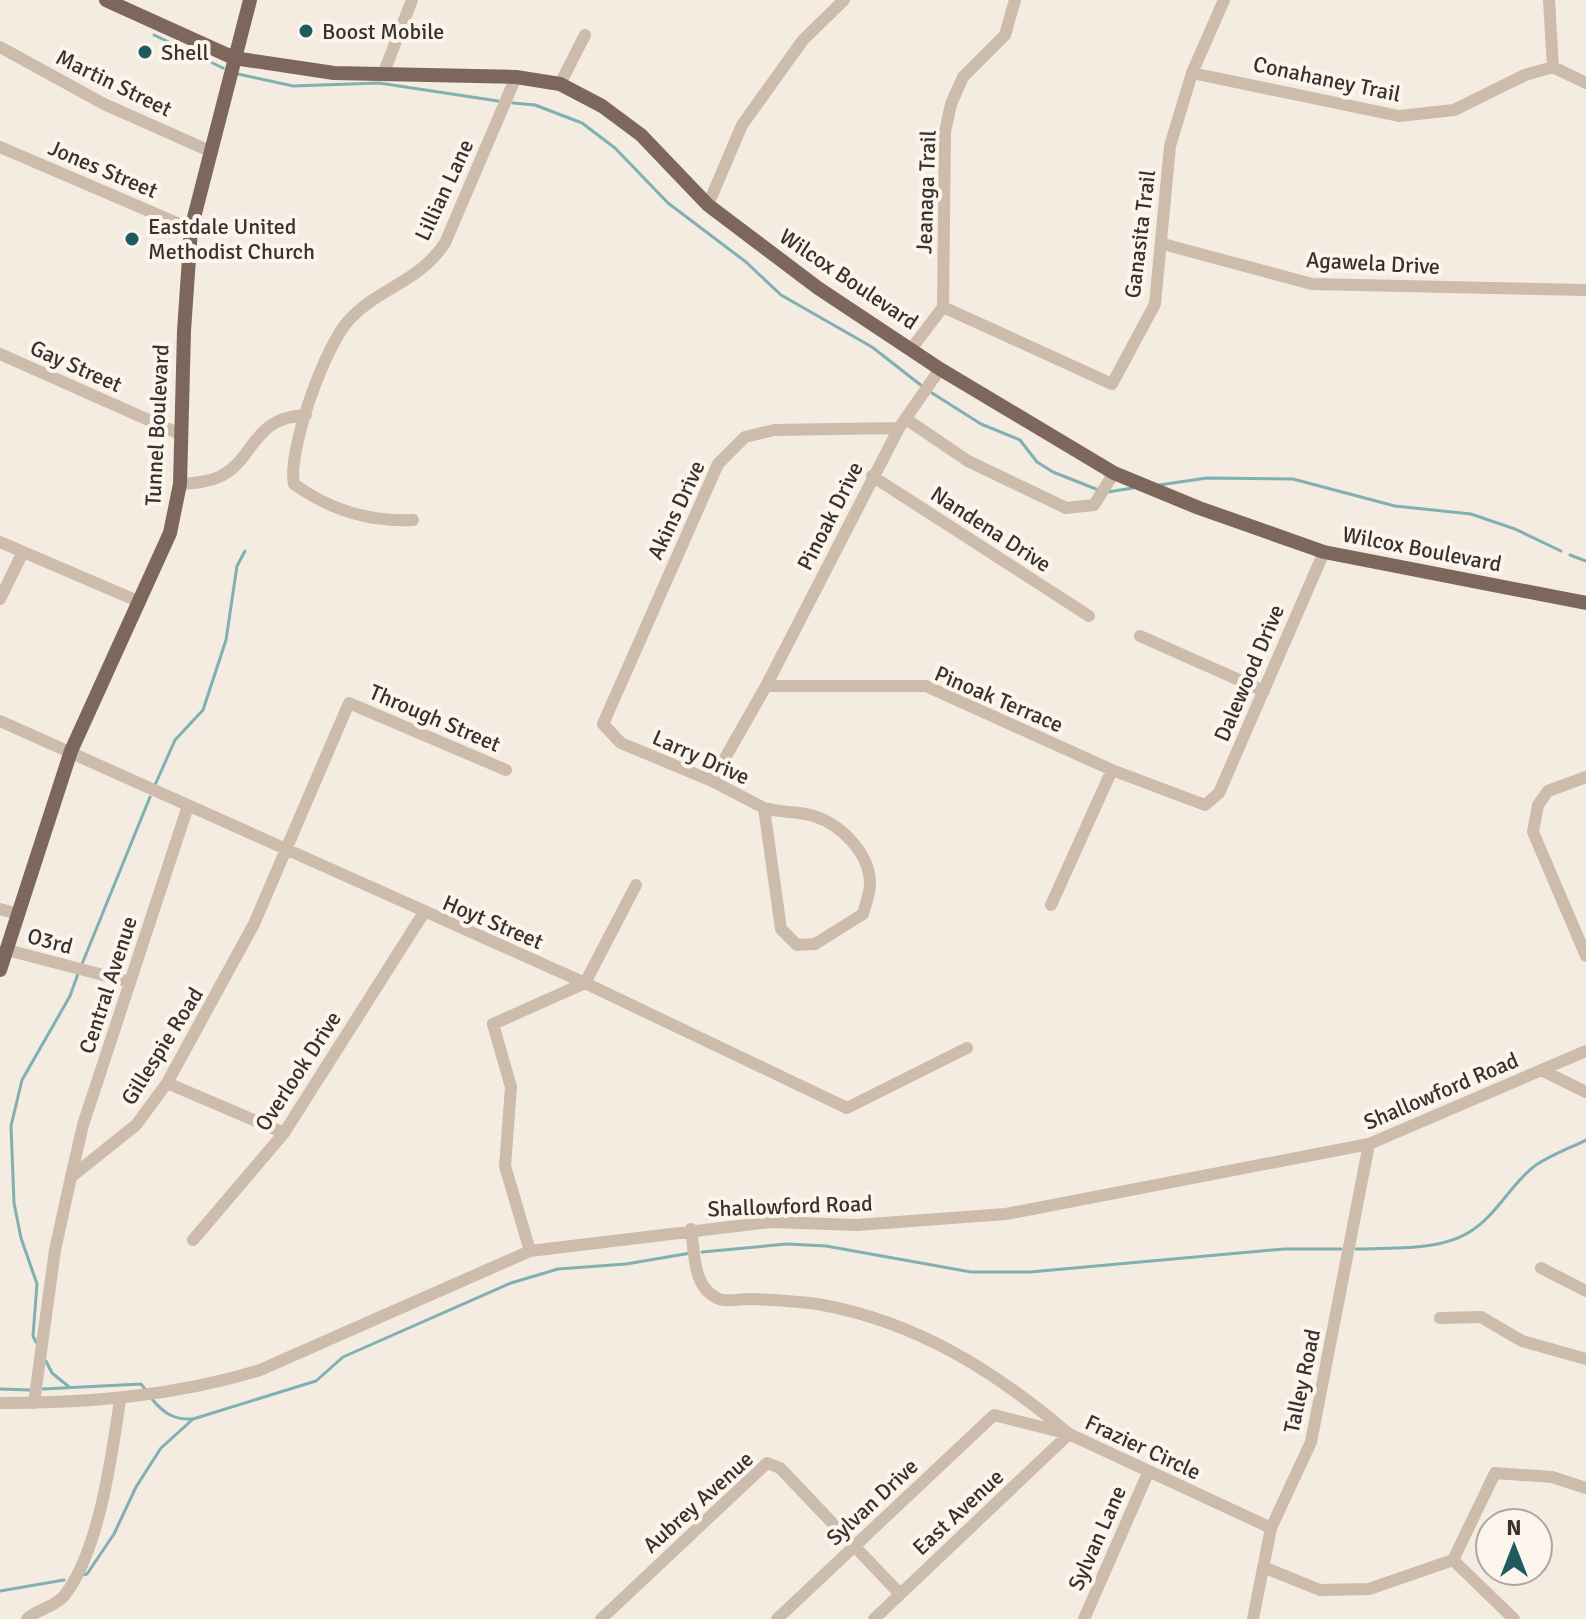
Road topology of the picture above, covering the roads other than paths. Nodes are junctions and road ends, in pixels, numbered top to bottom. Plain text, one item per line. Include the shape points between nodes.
1 (106, 0) edge
2 (250, 0) edge
3 (412, 0) edge
4 (844, 0) edge
5 (1015, 0) edge
6 (1224, 0) edge
7 (1549, 0) edge
8 (585, 35) dead end
9 (0, 47) edge
10 (234, 58) junction
11 (1553, 67) junction
12 (384, 72) junction
13 (1192, 73) junction
14 (516, 77) junction
15 (1586, 83) edge
16 (560, 84) junction
17 (0, 147) edge
18 (212, 152) junction
19 (708, 205) junction
20 (191, 229) junction
21 (1163, 244) junction
22 (1586, 290) edge
23 (943, 307) junction
24 (912, 348) junction
25 (0, 354) edge
26 (940, 369) junction
27 (305, 422) junction
28 (902, 424) junction
29 (180, 434) junction
30 (1114, 473) junction
31 (872, 476) junction
32 (180, 484) junction
33 (413, 520) dead end
34 (0, 542) edge
35 (23, 552) junction
36 (1324, 552) junction
37 (0, 599) edge
38 (140, 602) junction
39 (1586, 603) edge
40 (1089, 616) dead end
41 (1140, 636) dead end
42 (766, 686) junction
43 (1264, 691) junction
44 (349, 703) joint
45 (0, 721) edge
46 (621, 743) joint
47 (71, 751) junction
48 (506, 770) dead end
49 (1112, 770) junction
50 (1586, 777) edge
51 (712, 781) junction
52 (1205, 805) joint
53 (188, 806) junction
54 (764, 808) junction
55 (285, 848) junction
56 (636, 885) dead end
57 (1051, 905) dead end
58 (0, 909) edge
59 (18, 914) junction
60 (423, 914) junction
61 (1586, 919) edge
62 (1572, 926) junction
63 (7, 950) junction
64 (1586, 956) edge
65 (0, 970) edge
66 (130, 982) junction
67 (585, 983) junction
68 (967, 1048) dead end
69 (1586, 1051) edge
70 (1541, 1070) junction
71 (167, 1083) junction
72 (1586, 1092) edge
73 (284, 1133) junction
74 (1369, 1144) junction
75 (71, 1177) junction
76 (691, 1229) junction
77 (193, 1240) dead end
78 (530, 1251) junction
79 (1541, 1268) dead end
80 (1586, 1291) edge
81 (1440, 1318) dead end
82 (1586, 1359) edge
83 (120, 1400) junction
84 (0, 1403) edge
85 (34, 1403) junction
86 (994, 1415) joint
87 (1069, 1434) junction
88 (1148, 1473) junction
89 (1586, 1488) edge
90 (1271, 1528) junction
91 (856, 1544) junction
92 (1453, 1560) junction
93 (1263, 1567) junction
94 (900, 1594) junction
95 (27, 1619) edge
96 (601, 1619) edge
97 (777, 1619) edge
98 (874, 1619) edge
99 (1084, 1619) edge
100 (1253, 1619) edge
101 (1514, 1619) edge

1 - 10 main road, Wilcox Boulevard
2 - 10 main road, Tunnel Boulevard
3 - 12 street
4 - 19 street via 803,40 742,125
5 - 23 street, Jeanaga Trail via 1005,35 963,77 951,104 945,132
6 - 13 street, Ganasita Trail
7 - 11 street
8 - 16 street
9 - 18 street, Martin Street via 104,104
10 - 12 main road, Wilcox Boulevard via 334,73
10 - 18 main road, Tunnel Boulevard
11 - 13 street, Conahaney Trail via 1454,110 1399,116
11 - 15 street
12 - 14 main road, Wilcox Boulevard
13 - 21 street, Ganasita Trail via 1170,146
14 - 16 main road, Wilcox Boulevard
14 - 27 street, Lillian Lane via 445,243 430,265 348,320 312,388
16 - 19 main road, Wilcox Boulevard via 641,135
17 - 20 street, Jones Street
18 - 20 main road, Tunnel Boulevard
19 - 24 main road, Wilcox Boulevard via 818,288
20 - 29 main road, Tunnel Boulevard
21 - 22 street, Agawela Drive via 1312,284
21 - 23 street, Ganasita Trail via 1155,304 1112,384
23 - 24 street
24 - 26 main road, Wilcox Boulevard
25 - 29 street, Gay Street
26 - 28 street, Pinoak Drive
26 - 30 main road, Wilcox Boulevard
27 - 32 street via 290,417 267,428 225,474
27 - 33 street, Lillian Lane via 291,468 294,484 319,502 354,514
28 - 30 street via 1066,508 1094,505
28 - 31 street, Pinoak Drive
28 - 46 street, Akins Drive via 774,430 745,437 718,464 603,724
29 - 32 main road, Tunnel Boulevard
30 - 36 main road, Wilcox Boulevard
31 - 40 street, Nandena Drive
31 - 42 street, Pinoak Drive
32 - 38 main road, Tunnel Boulevard via 170,533
34 - 35 street
35 - 37 street
35 - 38 street
36 - 39 main road, Wilcox Boulevard
36 - 43 street, Dalewood Drive
38 - 47 main road, Tunnel Boulevard
41 - 43 street
42 - 49 street, Pinoak Terrace via 926,686
42 - 51 street, Pinoak Drive
43 - 52 street, Dalewood Drive via 1219,793
44 - 48 street, Through Street
44 - 55 street, Gillespie Road
45 - 47 street, Hoyt Street
46 - 51 street, Larry Drive
47 - 53 street, Hoyt Street
47 - 59 main road, Tunnel Boulevard
49 - 52 street, Pinoak Terrace
49 - 57 street
50 - 62 street via 1548,791 1538,805 1533,832
51 - 54 street, Larry Drive
53 - 55 street, Hoyt Street
53 - 66 street, Central Avenue
54 - 54 street, Larry Drive via 812,815 840,829 868,866 871,887 863,914 815,944 797,945 781,929
55 - 60 street, Hoyt Street
55 - 71 street, Gillespie Road via 243,947
56 - 67 street
58 - 59 street
59 - 63 main road, Tunnel Boulevard
60 - 67 street, Hoyt Street
60 - 73 street, Overlook Drive
61 - 62 street
62 - 64 street
63 - 65 main road, Tunnel Boulevard
63 - 66 street, O3rd
66 - 75 street, Central Avenue
67 - 68 street, Hoyt Street via 847,1108
67 - 78 street via 493,1024 511,1087 505,1166
69 - 70 street, Shallowford Road
70 - 72 street
70 - 74 street, Shallowford Road
71 - 73 street
71 - 75 street, Gillespie Road via 136,1125
73 - 77 street, Overlook Drive
74 - 76 street, Shallowford Road via 1006,1214
74 - 90 street, Talley Road via 1311,1442
75 - 85 street
76 - 78 street, Shallowford Road
76 - 87 street via 697,1272 705,1289 721,1300 824,1306 894,1324 999,1377
78 - 83 street, Shallowford Road via 260,1370
79 - 80 street
81 - 82 street via 1481,1317 1522,1341
83 - 85 street, Shallowford Road
83 - 95 street via 111,1469 84,1558 62,1598
84 - 85 street, Shallowford Road
86 - 87 street, Frazier Circle
86 - 91 street, Sylvan Drive
87 - 88 street, Frazier Circle
87 - 94 street, East Avenue
88 - 90 street, Frazier Circle
88 - 99 street, Sylvan Lane
89 - 92 street via 1552,1477 1495,1473
90 - 93 street, Talley Road
91 - 94 street
91 - 96 street, Aubrey Avenue via 780,1468 767,1463
91 - 97 street, Sylvan Drive
92 - 93 street via 1369,1589 1320,1590
92 - 101 street
93 - 100 street, Talley Road
94 - 98 street, East Avenue

